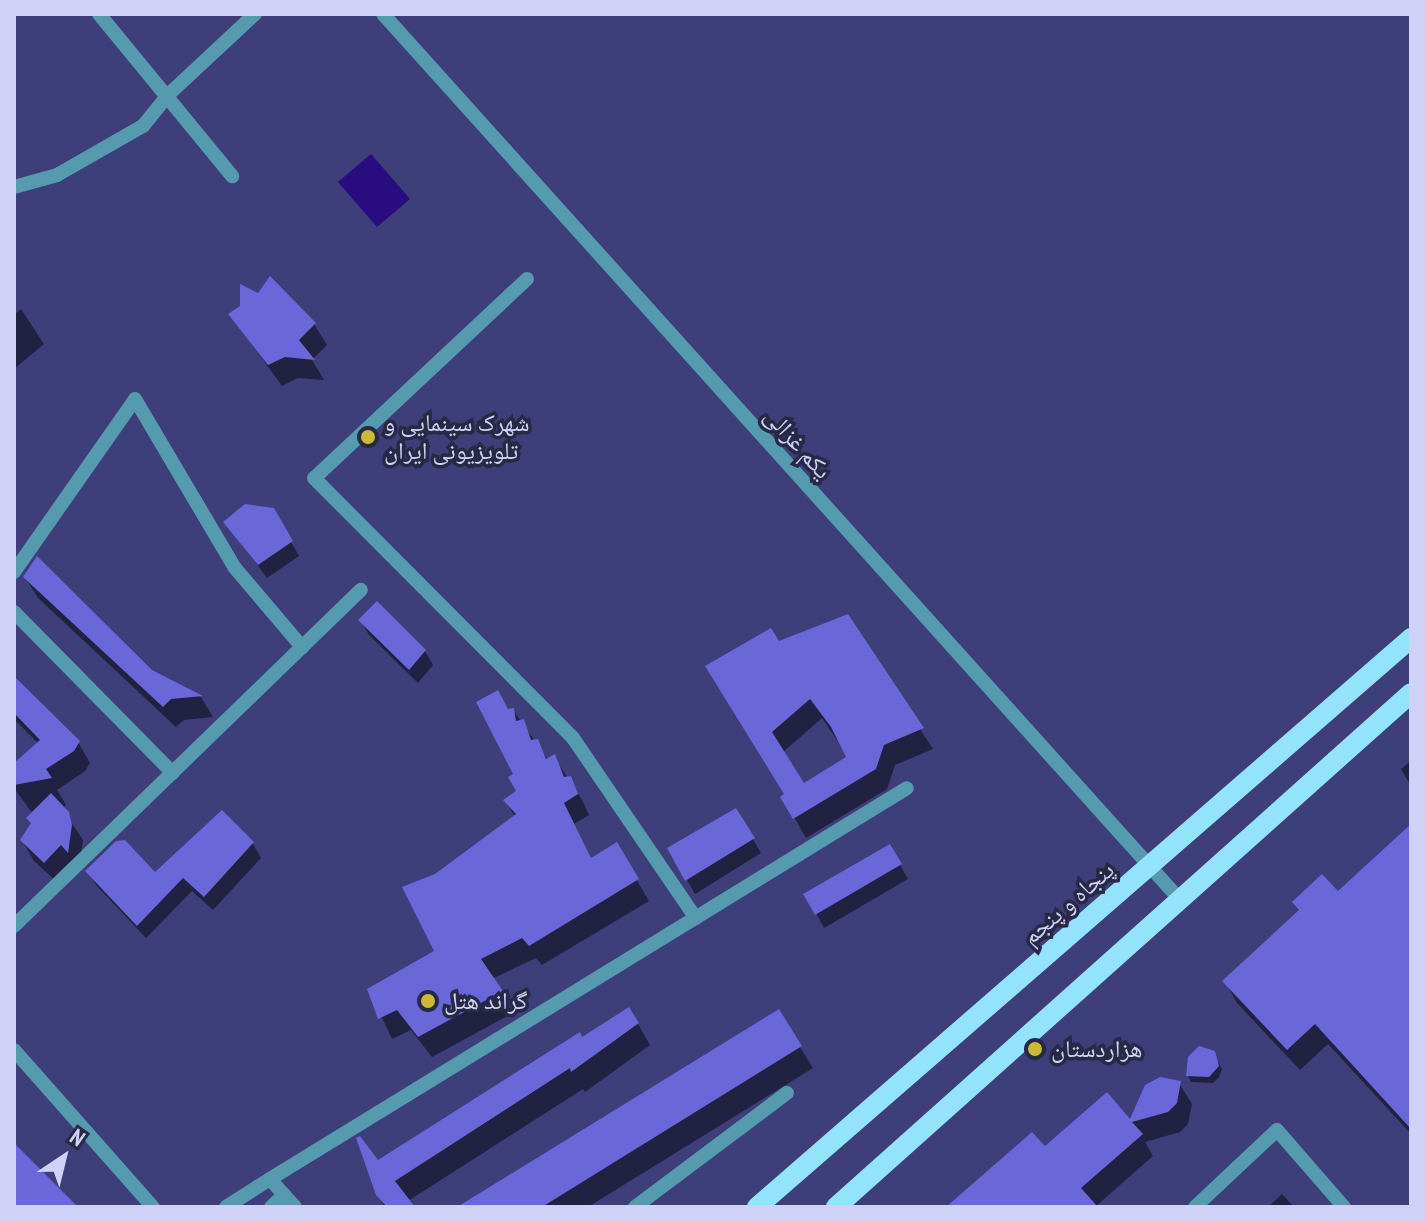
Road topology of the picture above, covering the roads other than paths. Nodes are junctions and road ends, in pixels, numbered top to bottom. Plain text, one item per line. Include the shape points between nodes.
1 (99, 14) edge
2 (255, 14) edge
3 (383, 14) edge
4 (168, 95) junction
5 (232, 176) dead end
6 (14, 187) edge
7 (527, 279) dead end
8 (14, 572) edge
9 (361, 590) dead end
10 (14, 612) edge
11 (1411, 638) edge
12 (302, 647) junction
13 (1411, 693) edge
14 (173, 773) junction
15 (907, 788) dead end
16 (1150, 866) junction
17 (1181, 901) junction
18 (696, 918) junction
19 (14, 926) edge
20 (14, 1050) edge
21 (787, 1093) dead end
22 (270, 1179) junction
23 (284, 1195) junction
24 (153, 1207) edge
25 (226, 1207) edge
26 (271, 1207) edge
27 (295, 1207) edge
28 (635, 1207) edge
29 (757, 1207) edge
30 (836, 1207) edge
31 (1195, 1207) edge
32 (1344, 1207) edge

1 - 4 street
2 - 4 street
3 - 16 street, یکم غزالی
4 - 5 street
4 - 6 street via 143,126 57,175
7 - 18 street via 314,478 573,738
8 - 12 street via 135,399 235,568
9 - 12 street
10 - 14 street
11 - 16 main road, پنجاه و پنجم
12 - 14 street
13 - 17 main road
14 - 19 street
15 - 18 street
16 - 17 street, یکم غزالی
16 - 29 main road, پنجاه و پنجم
17 - 30 main road
18 - 22 street
20 - 24 street
21 - 28 street
22 - 23 street
22 - 25 street
23 - 26 street
23 - 27 street
31 - 32 street via 1277,1130

